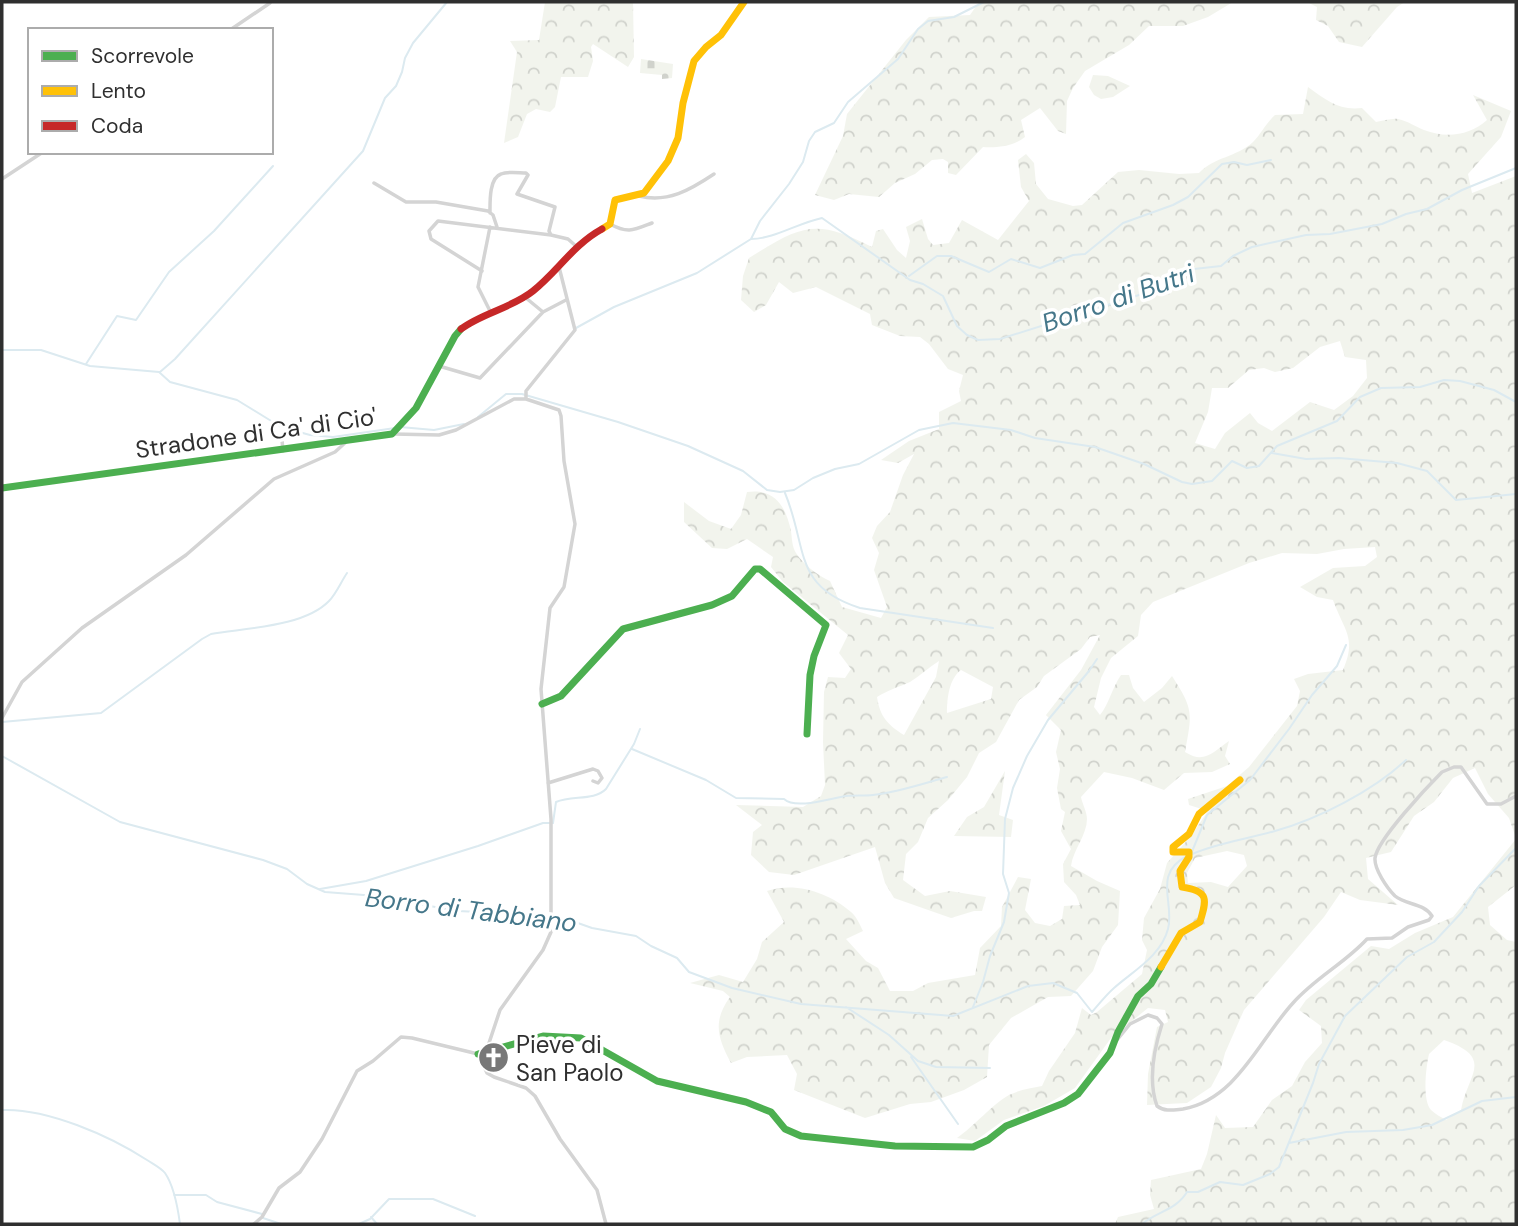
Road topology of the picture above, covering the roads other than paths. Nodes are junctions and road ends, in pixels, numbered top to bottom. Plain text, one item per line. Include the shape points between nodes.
1 (744, 2) edge
2 (270, 3) edge
3 (233, 28) edge
4 (40, 154) edge
5 (714, 174) dead end
6 (2, 179) edge
7 (374, 183) dead end
8 (637, 195) junction
9 (490, 213) junction
10 (652, 223) dead end
11 (610, 224) junction
12 (490, 227) junction
13 (497, 227) junction
14 (551, 235) junction
15 (577, 247) junction
16 (559, 267) junction
17 (482, 271) junction
18 (525, 297) junction
19 (566, 300) junction
20 (544, 312) junction
21 (491, 313) junction
22 (439, 366) junction
23 (526, 399) junction
24 (392, 434) junction
25 (282, 440) dead end
26 (346, 442) junction
27 (283, 451) junction
28 (2, 488) edge
29 (542, 704) junction
30 (2, 718) edge
31 (807, 734) dead end
32 (593, 780) dead end
33 (1240, 780) dead end
34 (548, 783) junction
35 (1516, 796) edge
36 (1116, 1042) junction
37 (487, 1050) junction
38 (478, 1055) junction
39 (254, 1224) edge
40 (606, 1224) edge

1 - 8 street, Stradone di Ca' di Cio' via 721,35 694,61 678,138 653,183
2 - 3 street
4 - 6 street
5 - 8 street via 674,195 655,200
7 - 9 street via 406,202 436,202
8 - 11 street, Stradone di Ca' di Cio' via 615,200
9 - 13 street
9 - 14 street via 495,178 526,173 517,194 555,207
10 - 11 street via 635,230
11 - 15 street, Stradone di Ca' di Cio'
12 - 13 street
12 - 17 street
12 - 17 street via 438,221 429,231 431,239
13 - 14 street
14 - 15 street
15 - 16 street, Stradone di Ca' di Cio'
16 - 18 street, Stradone di Ca' di Cio'
16 - 19 street
17 - 21 street via 478,287
18 - 20 street
18 - 21 street, Stradone di Ca' di Cio'
19 - 20 street
19 - 23 street via 575,330 526,391
20 - 22 street via 480,378
21 - 22 street, Stradone di Ca' di Cio' via 463,327
22 - 24 street, Stradone di Ca' di Cio' via 416,408
23 - 24 street via 504,403 472,423 439,435
23 - 29 street via 559,410 575,524 564,587 550,608
24 - 26 street, Stradone di Ca' di Cio'
25 - 27 street
26 - 27 street, Stradone di Ca' di Cio'
26 - 30 street via 335,452 274,479 186,555 82,628 22,682
27 - 28 street, Stradone di Ca' di Cio'
29 - 31 street via 561,696 624,629 732,596 760,569 826,625 814,654
29 - 34 street
32 - 34 street via 598,783 602,778 593,769
33 - 36 street via 1199,814 1189,834 1172,847 1173,852 1189,852 1180,871 1182,887 1202,893 1205,912 1200,922 1181,933 1151,984 1138,996
34 - 37 street via 551,932 500,1010
35 - 36 street via 1502,804 1487,804 1461,767 1442,772 1391,831 1375,857 1376,868 1393,894 1432,916 1392,938 1367,939 1293,1003 1235,1080 1211,1099 1176,1110 1157,1106 1153,1081 1162,1024 1157,1018 1148,1015 1130,1024
36 - 37 street via 1079,1094 1006,1126 981,1144 949,1148 796,1134 785,1129 771,1112 656,1081 581,1038 543,1036
37 - 38 street
38 - 39 street via 401,1037 357,1071 300,1172 279,1188
38 - 40 street via 487,1073 536,1096 597,1190

